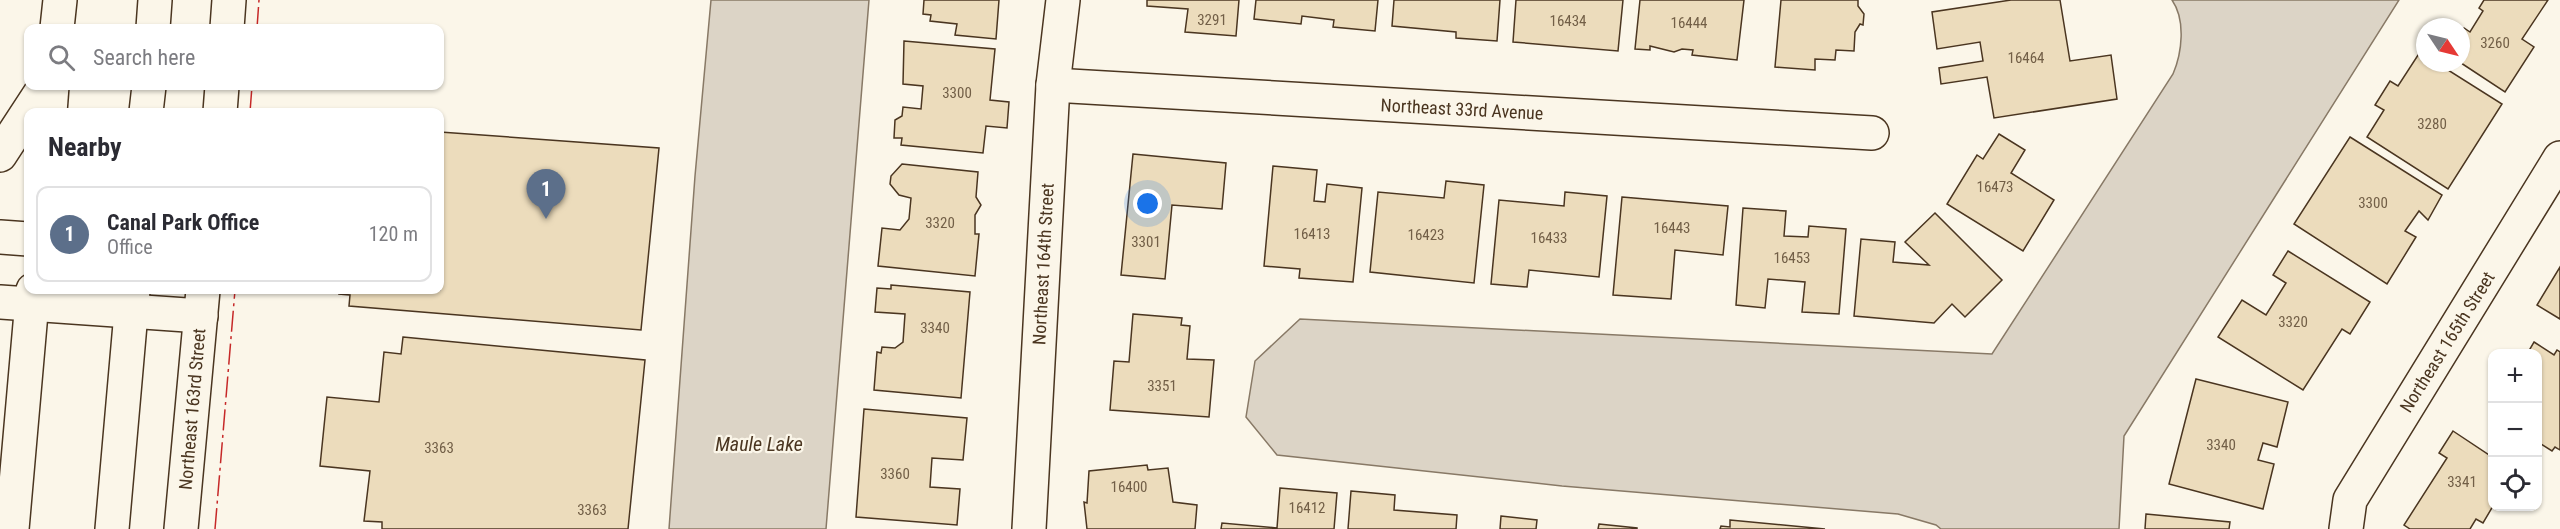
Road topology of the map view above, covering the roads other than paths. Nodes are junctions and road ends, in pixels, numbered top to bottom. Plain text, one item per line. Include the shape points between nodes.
1 (60, 0) edge
2 (155, 0) edge
3 (229, 0) edge
4 (1063, 0) edge
5 (57, 24) edge
6 (153, 24) edge
7 (227, 24) edge
8 (1053, 85) junction
9 (42, 90) edge
10 (52, 90) edge
11 (149, 90) edge
12 (222, 90) edge
13 (31, 108) edge
14 (50, 108) edge
15 (147, 108) edge
16 (220, 108) edge
17 (24, 119) edge
18 (1872, 133) dead end
19 (0, 156) edge
20 (2560, 158) edge
21 (0, 237) edge
22 (24, 240) edge
23 (22, 298) edge
24 (132, 300) edge
25 (202, 303) edge
26 (12, 529) edge
27 (112, 529) edge
28 (181, 529) edge
29 (1029, 529) edge
30 (2346, 529) edge

1 - 5 street
2 - 6 street
3 - 7 street
4 - 8 street, Northeast 164th Street
8 - 18 street, Northeast 33rd Avenue
8 - 29 street, Northeast 164th Street
9 - 13 street
10 - 14 street
11 - 15 street
12 - 16 street
17 - 19 street
20 - 30 street, Northeast 165th Street via 2350,500
21 - 22 street
23 - 24 street
23 - 26 street
24 - 25 street
24 - 27 street
25 - 28 street, Northeast 163rd Street

